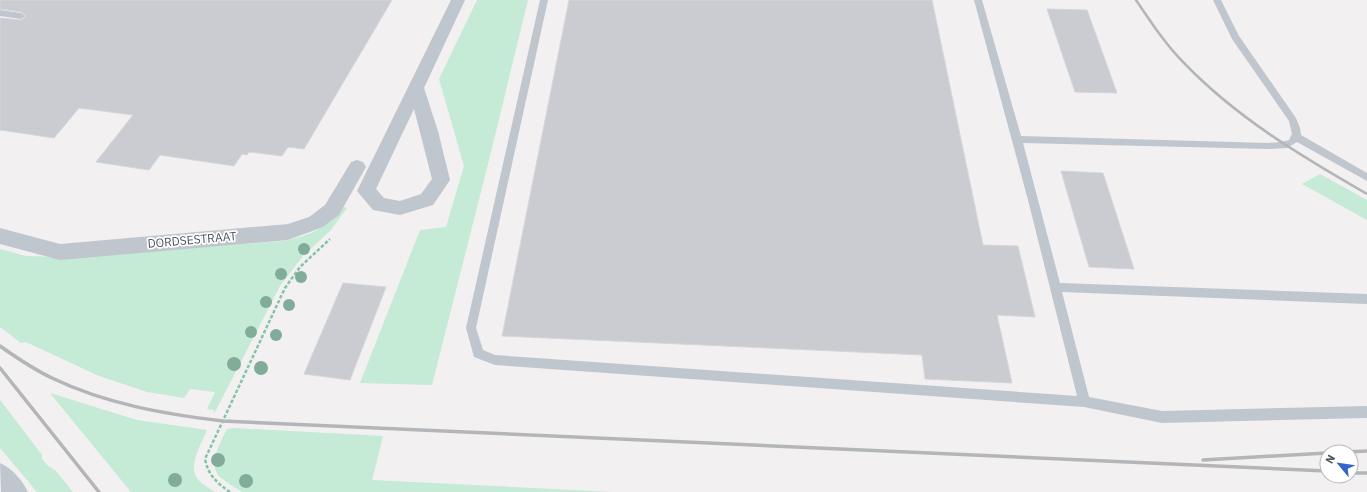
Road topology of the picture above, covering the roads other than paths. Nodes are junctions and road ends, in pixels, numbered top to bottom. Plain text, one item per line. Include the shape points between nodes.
1 (458, 0) edge
2 (544, 0) edge
3 (978, 0) edge
4 (1217, 0) edge
5 (0, 13) edge
6 (21, 16) dead end
7 (415, 87) junction
8 (1296, 137) junction
9 (1017, 139) junction
10 (357, 167) dead end
11 (1367, 177) edge
12 (0, 236) edge
13 (1056, 287) junction
14 (1367, 299) edge
15 (1084, 402) junction
16 (1367, 412) edge
17 (0, 474) edge
18 (16, 492) edge

1 - 7 street
2 - 15 lane via 471,328 478,353 495,360
3 - 9 lane
4 - 8 lane via 1235,37 1293,120
5 - 6 lane
7 - 7 street via 366,191 379,205 400,208 427,200 441,180
8 - 9 lane via 1285,146
8 - 11 lane
9 - 13 lane
10 - 12 street, DORDSESTRAAT via 332,210 316,222 288,232 60,252
13 - 14 lane
13 - 15 lane
15 - 16 lane via 1162,417
17 - 18 street

